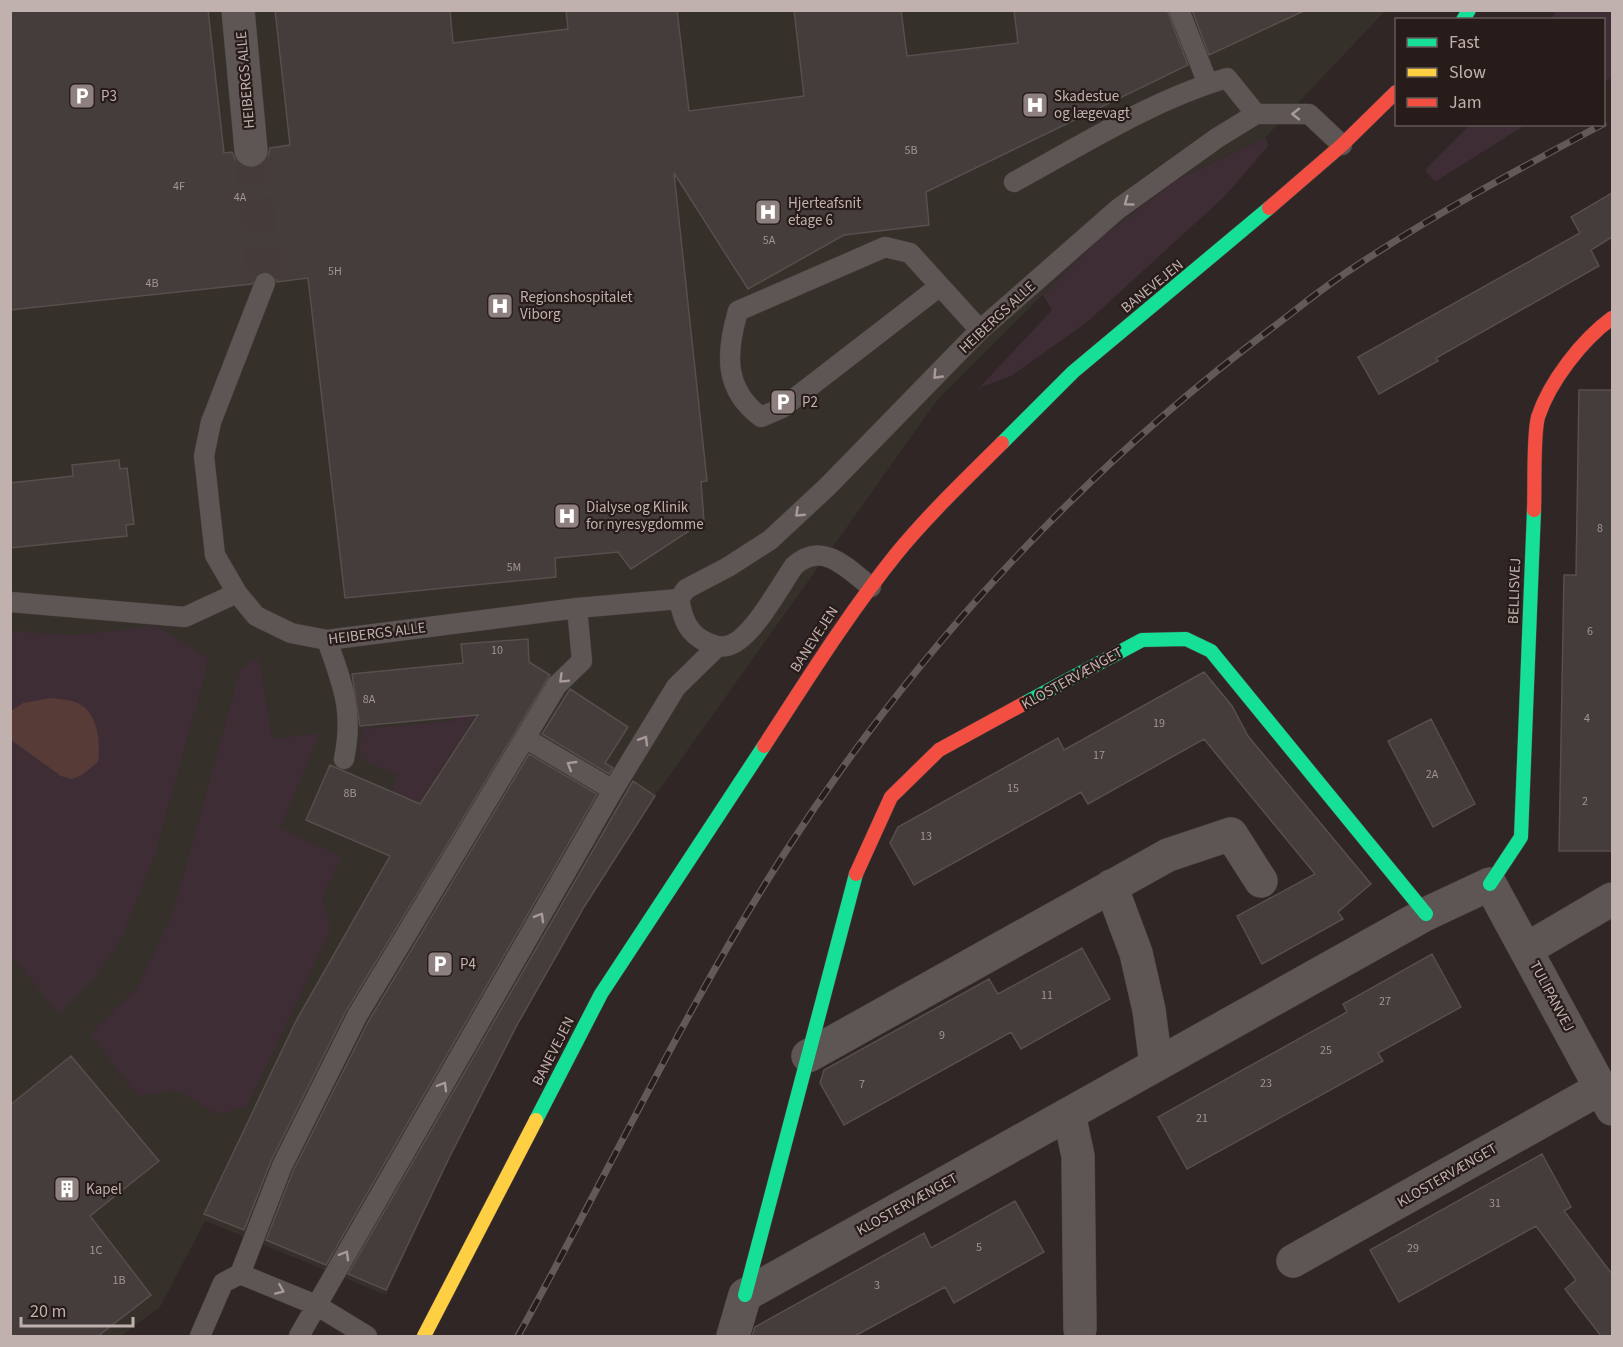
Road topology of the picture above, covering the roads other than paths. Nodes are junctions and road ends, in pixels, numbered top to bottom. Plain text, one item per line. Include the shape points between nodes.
1 (238, 10) edge
2 (1179, 10) edge
3 (1208, 84) junction
4 (1395, 93) edge
5 (1256, 114) junction
6 (1342, 145) junction
7 (251, 150) tunnel mouth
8 (1014, 182) dead end
9 (265, 283) tunnel mouth
10 (940, 285) junction
11 (1612, 318) edge
12 (980, 330) junction
13 (871, 587) junction
14 (237, 593) junction
15 (679, 599) junction
16 (10, 602) edge
17 (577, 608) junction
18 (327, 640) junction
19 (717, 646) junction
20 (525, 738) junction
21 (344, 759) dead end
22 (613, 790) junction
23 (1261, 881) dead end
24 (1490, 884) junction
25 (1111, 886) junction
26 (1612, 899) edge
27 (1426, 914) junction
28 (1527, 949) junction
29 (808, 1056) junction
30 (1156, 1065) junction
31 (1607, 1098) edge
32 (1069, 1114) junction
33 (1293, 1262) dead end
34 (240, 1274) junction
35 (745, 1295) junction
36 (316, 1305) junction
37 (1077, 1334) edge
38 (200, 1336) edge
39 (299, 1336) edge
40 (367, 1336) edge
41 (424, 1336) edge
42 (734, 1336) edge

1 - 7 street, HEIBERGS ALLE
2 - 3 lane
3 - 5 lane via 1227,78
3 - 8 lane via 1129,120
4 - 6 street, BANEVEJEN
6 -> 5 lane via 1309,114
5 -> 12 lane, HEIBERGS ALLE via 1118,209
6 - 13 street, BANEVEJEN via 1073,372 939,506
9 - 14 lane, HEIBERGS ALLE via 211,422 204,456 215,555
10 - 10 lane via 910,253 885,247 738,311 731,335 731,379 743,404 760,417 782,408
10 - 12 lane
11 - 24 street, BELLISVEJ via 1600,326 1561,371 1538,418 1521,837
12 -> 15 lane, HEIBERGS ALLE via 770,540 686,589
13 - 19 lane via 830,555 803,558 744,637 730,646
13 - 41 street, BANEVEJEN via 601,994
14 - 16 lane via 185,617
14 - 18 lane, HEIBERGS ALLE via 256,616 291,633
15 - 17 lane, HEIBERGS ALLE
15 - 19 lane via 690,631
17 - 18 lane, HEIBERGS ALLE
17 -> 20 lane via 582,661 557,685
18 - 21 lane via 343,686 350,728
22 -> 19 lane via 676,687
22 -> 20 lane
20 - 34 lane via 357,1016 282,1166
36 -> 22 lane
23 - 25 street via 1231,834 1168,855
24 - 27 street, KLOSTERVÆNGET
24 - 28 street, TULIPANVEJ
25 - 29 street
25 - 30 street via 1136,952
26 - 28 street
27 - 29 street, KLOSTERVÆNGET via 1212,651 1186,639 1142,640 939,750 891,797 857,871
27 - 30 street, KLOSTERVÆNGET
28 - 31 street, TULIPANVEJ
29 - 35 street, KLOSTERVÆNGET
30 - 32 street, KLOSTERVÆNGET
31 - 33 street, KLOSTERVÆNGET
32 - 35 street, KLOSTERVÆNGET
32 - 37 street via 1078,1156
34 -> 36 lane
34 - 38 lane via 223,1283
35 - 42 street, KLOSTERVÆNGET
36 - 39 lane
36 - 40 lane

